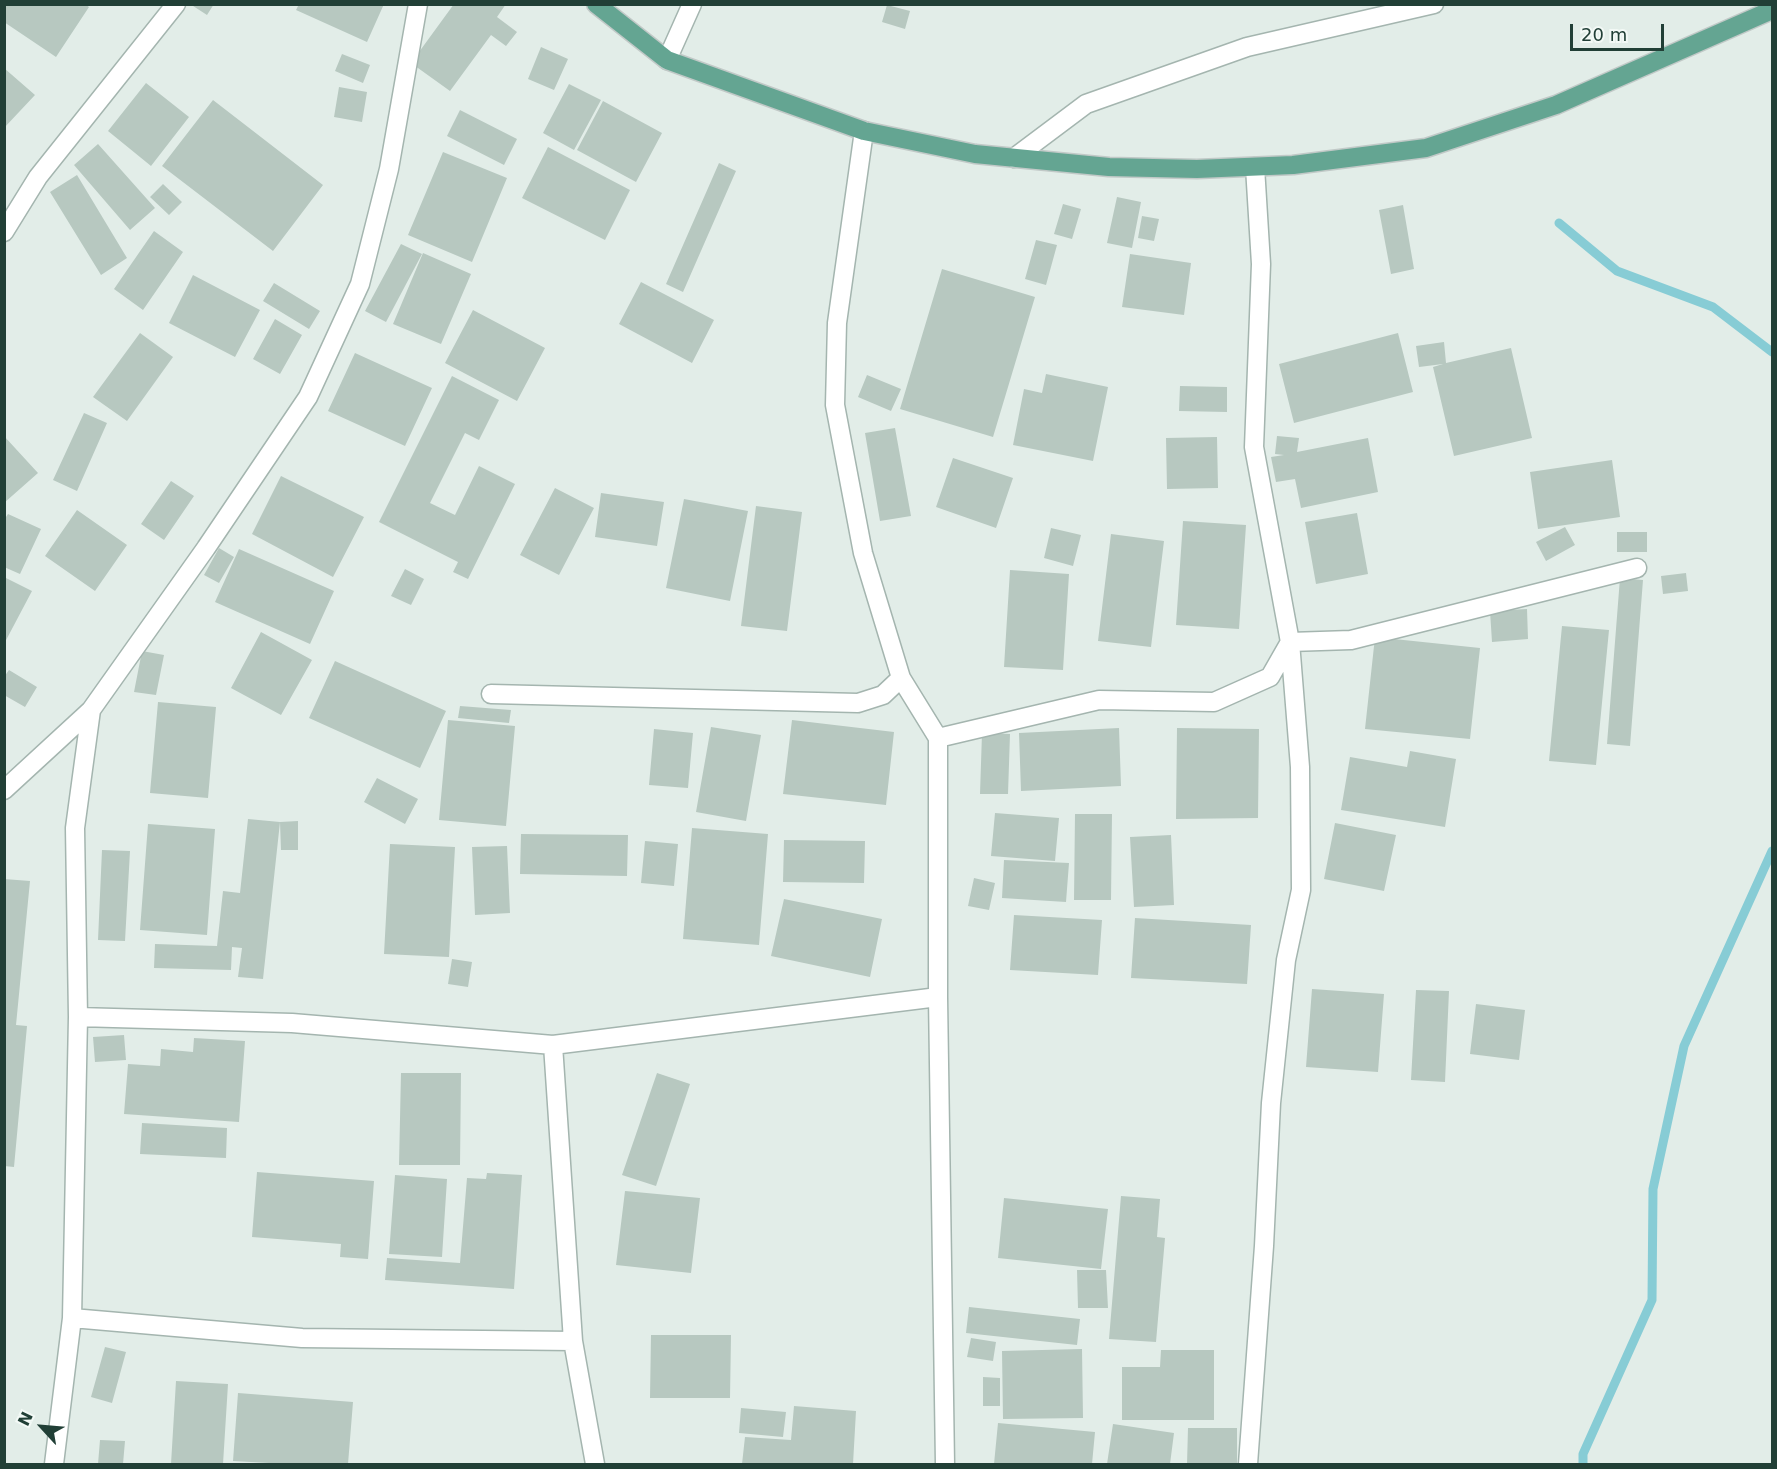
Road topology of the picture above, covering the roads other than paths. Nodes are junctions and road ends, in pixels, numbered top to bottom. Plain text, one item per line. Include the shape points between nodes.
1 (176, 4) edge
2 (418, 4) edge
3 (596, 4) edge
4 (692, 4) edge
5 (1434, 4) edge
6 (1773, 10) edge
7 (667, 60) junction
8 (864, 132) junction
9 (1014, 158) junction
10 (1255, 167) junction
11 (4, 232) edge
12 (1637, 568) dead end
13 (1290, 642) junction
14 (901, 678) junction
15 (491, 694) dead end
16 (91, 710) junction
17 (938, 738) junction
18 (4, 790) edge
19 (938, 998) junction
20 (78, 1017) junction
21 (553, 1045) junction
22 (72, 1318) junction
23 (573, 1341) junction
24 (54, 1464) edge
25 (595, 1464) edge
26 (945, 1464) edge
27 (1248, 1464) edge

1 - 11 street via 38,177
2 - 16 street via 389,169 360,284 313,387 206,548
3 - 7 main road
4 - 7 street
5 - 9 street via 1247,47 1086,104
6 - 10 main road via 1556,105 1426,148
7 - 8 main road
8 - 9 main road
8 - 14 street via 837,323 835,405 863,553
9 - 10 main road via 1109,167
10 - 13 street via 1261,264 1254,447
12 - 13 street via 1351,640
13 - 17 street via 1270,677 1214,702 1099,700
13 - 27 street via 1300,767 1301,890 1286,960 1271,1102
14 - 15 street via 883,694 858,703
14 - 17 street
16 - 18 street
16 - 20 street via 75,828
17 - 19 street
19 - 21 street
19 - 26 street
20 - 21 street via 292,1023
20 - 22 street
21 - 23 street
22 - 23 street via 302,1338
22 - 24 street
23 - 25 street

